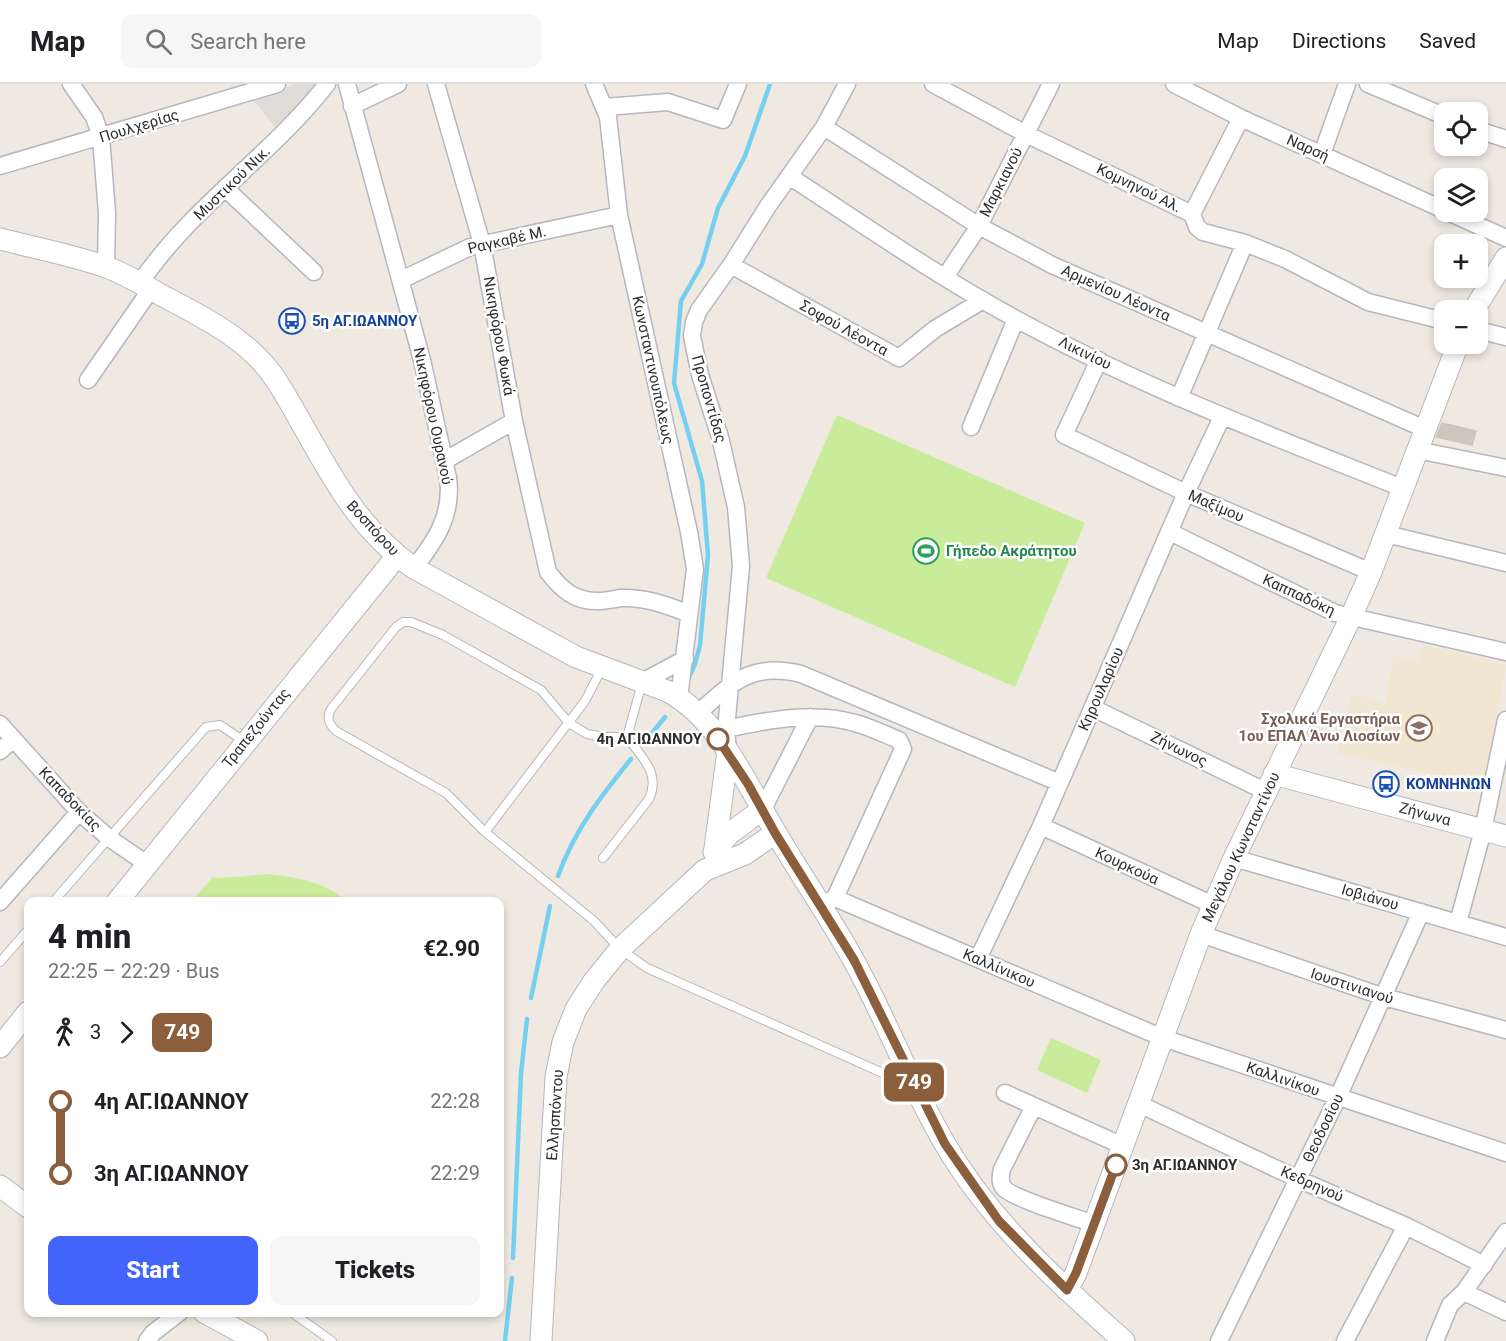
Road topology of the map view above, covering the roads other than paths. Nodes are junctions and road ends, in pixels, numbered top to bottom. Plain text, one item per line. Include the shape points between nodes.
1 (71, 84) edge
2 (277, 84) edge
3 (327, 84) edge
4 (347, 84) edge
5 (398, 84) edge
6 (436, 84) edge
7 (594, 84) edge
8 (738, 84) edge
9 (847, 84) edge
10 (933, 84) edge
11 (1051, 84) edge
12 (1174, 84) edge
13 (1347, 84) edge
14 (1368, 84) edge
15 (352, 106) junction
16 (605, 107) junction
17 (1434, 112) edge
18 (1241, 118) junction
19 (824, 127) junction
20 (1488, 133) edge
21 (1026, 134) junction
22 (101, 137) junction
23 (1506, 139) edge
24 (1322, 154) junction
25 (0, 166) edge
26 (789, 176) junction
27 (225, 188) junction
28 (1434, 205) edge
29 (1192, 214) junction
30 (619, 215) junction
31 (1470, 222) edge
32 (979, 226) junction
33 (1506, 238) edge
34 (0, 239) edge
35 (1245, 243) junction
36 (482, 244) junction
37 (1506, 258) edge
38 (731, 265) junction
39 (106, 267) junction
40 (314, 272) dead end
41 (945, 278) junction
42 (401, 280) junction
43 (146, 286) junction
44 (983, 300) junction
45 (1480, 300) edge
46 (1434, 318) edge
47 (1016, 319) junction
48 (1488, 332) edge
49 (1208, 333) junction
50 (1506, 337) edge
51 (1454, 354) edge
52 (1099, 360) junction
53 (88, 380) dead end
54 (1179, 398) junction
55 (1222, 417) junction
56 (514, 421) junction
57 (971, 427) dead end
58 (1425, 429) junction
59 (1417, 450) junction
60 (444, 461) junction
61 (1506, 468) edge
62 (1402, 488) junction
63 (1186, 493) junction
64 (1170, 532) junction
65 (1386, 534) junction
66 (406, 562) junction
67 (1506, 563) edge
68 (1371, 572) junction
69 (689, 614) junction
70 (1351, 618) junction
71 (1506, 652) edge
72 (685, 659) junction
73 (602, 668) junction
74 (642, 682) junction
75 (730, 685) junction
76 (680, 698) junction
77 (1093, 708) junction
78 (698, 713) junction
79 (810, 717) junction
80 (1506, 722) edge
81 (569, 723) junction
82 (0, 724) edge
83 (726, 729) junction
84 (627, 737) junction
85 (13, 738) junction
86 (245, 742) junction
87 (0, 751) edge
88 (728, 751) junction
89 (1060, 783) junction
90 (1270, 783) junction
91 (763, 809) junction
92 (79, 812) junction
93 (1041, 826) junction
94 (1483, 830) junction
95 (485, 832) junction
96 (775, 833) junction
97 (1506, 836) edge
98 (109, 838) junction
99 (715, 848) junction
100 (603, 858) dead end
101 (1234, 858) junction
102 (147, 864) junction
103 (705, 870) junction
104 (57, 897) edge
105 (121, 897) edge
106 (0, 902) edge
107 (828, 902) junction
108 (1213, 905) junction
109 (1421, 912) junction
110 (1458, 923) junction
111 (1201, 934) junction
112 (24, 935) edge
113 (1506, 937) edge
114 (620, 949) junction
115 (978, 959) junction
116 (0, 962) edge
117 (1384, 997) junction
118 (24, 1015) edge
119 (1506, 1030) edge
120 (1163, 1038) junction
121 (2, 1040) edge
122 (894, 1078) dead end
123 (1005, 1093) dead end
124 (1338, 1097) junction
125 (1139, 1104) junction
126 (1034, 1106) junction
127 (1123, 1146) junction
128 (1506, 1153) edge
129 (1298, 1179) junction
130 (2, 1191) edge
131 (24, 1205) edge
132 (1094, 1224) junction
133 (1406, 1226) junction
134 (1506, 1232) edge
135 (1484, 1265) junction
136 (1067, 1290) junction
137 (1464, 1292) junction
138 (1506, 1312) edge
139 (154, 1317) edge
140 (174, 1317) edge
141 (213, 1317) edge
142 (298, 1317) edge
143 (150, 1337) edge
144 (257, 1341) edge
145 (332, 1341) edge
146 (541, 1341) edge
147 (1124, 1341) edge
148 (1219, 1341) edge
149 (1345, 1341) edge
150 (1434, 1341) edge

1 - 22 street via 94,117
2 - 22 street, Πουλχερίας
3 - 27 street, Μυστικού Νικ. via 293,123
4 - 15 street, Νικηφόρου Ουρανού
5 - 15 street
6 - 36 street, Νικηφόρου Φωκά
7 - 16 street, Κωνσταντινουπόλεως
8 - 16 street via 723,120 668,102
9 - 19 street, Προποντίδας
10 - 21 street, Κομνηνού Αλ.
11 - 21 street, Μαρκιανού
12 - 18 street, Ναρσή
13 - 24 street
14 - 17 street
15 - 42 street, Νικηφόρου Ουρανού
16 - 30 street, Κωνσταντινουπόλεως
18 - 24 street, Ναρσή
18 - 29 street
19 - 26 street, Προποντίδας
19 - 32 street, Αρμενίου Λέοντα
20 - 23 street
21 - 29 street, Κομνηνού Αλ.
21 - 32 street, Μαρκιανού
22 - 25 street, Πουλχερίας
22 - 39 street via 107,213
24 - 28 street, Ναρσή
26 - 38 street, Προποντίδας
26 - 41 street, Λικινίου
27 - 40 street
27 - 43 street, Μυστικού Νικ. via 159,255
29 - 35 street, Κομνηνού Αλ. via 1203,232
30 - 36 street, Ραγκαβέ Μ.
30 - 69 street, Κωνσταντινουπόλεως via 689,532 695,569
31 - 33 street, Ναρσή
32 - 41 street, Μαρκιανού
32 - 49 street, Αρμενίου Λέοντα via 1052,265
34 - 39 street, Βοσπόρου
35 - 46 street, Κομνηνού Αλ. via 1368,302
35 - 49 street
36 - 42 street, Ραγκαβέ Μ.
36 - 56 street, Νικηφόρου Φωκά
37 - 45 street
38 - 44 street, Σοφού Λέοντα via 899,358 935,329
38 - 75 street, Προποντίδας via 699,310 692,336 736,507 741,566
39 - 43 street, Βοσπόρου
41 - 44 street, Λικινίου
42 - 60 street, Νικηφόρου Ουρανού
43 - 53 street, Μυστικού Νικ.
43 - 66 street, Βοσπόρου via 215,324 250,350 277,381 344,497 366,526
44 - 47 street, Λικινίου
47 - 52 street, Λικινίου
47 - 57 street
48 - 50 street
49 - 54 street
49 - 58 street, Αρμενίου Λέοντα
51 - 58 street, Μεγάλου Κωνσταντίνου
52 - 54 street, Λικινίου
52 - 63 street, Μαξίμου via 1064,435
54 - 55 street, Λικινίου
55 - 62 street, Λικινίου
55 - 63 street, Κηρουλαρίου
56 - 60 street
56 - 69 street, Νικηφόρου Φωκά via 543,554 548,572 560,588 584,600 642,600 666,604
58 - 59 street, Μεγάλου Κωνσταντίνου
59 - 61 street
59 - 62 street, Μεγάλου Κωνσταντίνου
60 - 66 street, Νικηφόρου Ουρανού via 450,495 441,529 430,548
62 - 65 street, Μεγάλου Κωνσταντίνου
63 - 64 street, Κηρουλαρίου
63 - 68 street, Μαξίμου
64 - 70 street, Καππαδόκη via 1328,611
64 - 77 street, Κηρουλαρίου
65 - 67 street
65 - 68 street, Μεγάλου Κωνσταντίνου
66 - 73 street, Βοσπόρου
66 - 86 street, Τραπεζούντας
68 - 70 street, Μεγάλου Κωνσταντίνου
69 - 72 street, Κωνσταντινουπόλεως
70 - 71 street, Καππαδόκη
70 - 90 street, Μεγάλου Κωνσταντίνου
72 - 74 street
72 - 76 street, Κωνσταντινουπόλεως
73 - 74 street, Βοσπόρου
73 - 81 lane
74 - 76 street, Βοσπόρου
74 - 84 lane
75 - 78 street
75 - 83 street, Προποντίδας
75 - 89 street via 755,673 801,674
76 - 78 street, Βοσπόρου
77 - 89 street, Κηρουλαρίου
77 - 90 street, Ζήνωνος
78 - 88 street, Βοσπόρου
79 - 83 street
79 - 91 street
79 - 107 street via 855,722 898,740 903,749
80 - 94 street
81 - 84 lane via 587,734
81 - 95 lane
81 - 95 lane via 541,690 443,635 407,622 396,627 331,709 329,723 336,731 446,793
82 - 85 street, Καπαδοκίας
83 - 88 street, Προποντίδας
84 - 100 lane via 655,782 649,799
85 - 87 street
85 - 92 street, Καπαδοκίας
86 - 98 lane via 220,725 206,727
86 - 102 street, Τραπεζούντας
88 - 91 street, Βοσπόρου
88 - 99 street
89 - 93 street, Κηρουλαρίου
90 - 94 street, Ζήνωνα
90 - 101 street, Μεγάλου Κωνσταντίνου
91 - 96 street
91 - 99 street, Ελλησπόντου
92 - 98 street, Καπαδοκίας
92 - 106 street
93 - 108 street, Κουρκούα
93 - 115 street, Κηρουλαρίου
94 - 97 street, Ζήνωνα
94 - 110 street
95 - 114 lane via 594,921
96 - 103 street, Ελλησπόντου via 745,854
96 - 107 street
98 - 102 street, Καπαδοκίας
98 - 104 lane
99 - 103 street, Ελλησπόντου
101 - 108 street, Μεγάλου Κωνσταντίνου
101 - 109 street, Ιοβιάνου
102 - 105 street, Τραπεζούντας
103 - 114 street, Ελλησπόντου
107 - 115 street, Καλλίνικου
107 - 136 street via 945,1144 999,1221
108 - 111 street, Μεγάλου Κωνσταντίνου
109 - 110 street, Ιοβιάνου
109 - 117 street, Θεοδοσίου
110 - 113 street, Ιοβιάνου
111 - 117 street, Ιουστινιανού
111 - 120 street, Μεγάλου Κωνσταντίνου
112 - 116 lane
114 - 122 lane via 647,968
114 - 146 street, Ελλησπόντου via 576,1009 563,1042 556,1077
115 - 120 street, Καλλίνικου
117 - 119 street, Ιουστινιανού
117 - 124 street, Θεοδοσίου
118 - 121 street
120 - 124 street, Καλλινίκου
120 - 125 street, Μεγάλου Κωνσταντίνου
123 - 126 street
124 - 128 street, Καλλινίκου
124 - 129 street, Θεοδοσίου
125 - 127 street, Μεγάλου Κωνσταντίνου
125 - 129 street, Κεδρηνού
126 - 127 street
126 - 132 street via 1002,1169 1002,1186 1016,1197
127 - 132 street, Μεγάλου Κωνσταντίνου
129 - 133 street, Κεδρηνού
129 - 148 street, Θεοδοσίου
130 - 131 street
132 - 136 street, Μεγάλου Κωνσταντίνου
133 - 135 street, Κεδρηνού
133 - 149 street
134 - 135 street
135 - 137 street
136 - 147 street
137 - 138 street
137 - 150 street via 1450,1305
139 - 143 street
140 - 143 street
141 - 144 street
142 - 145 lane

